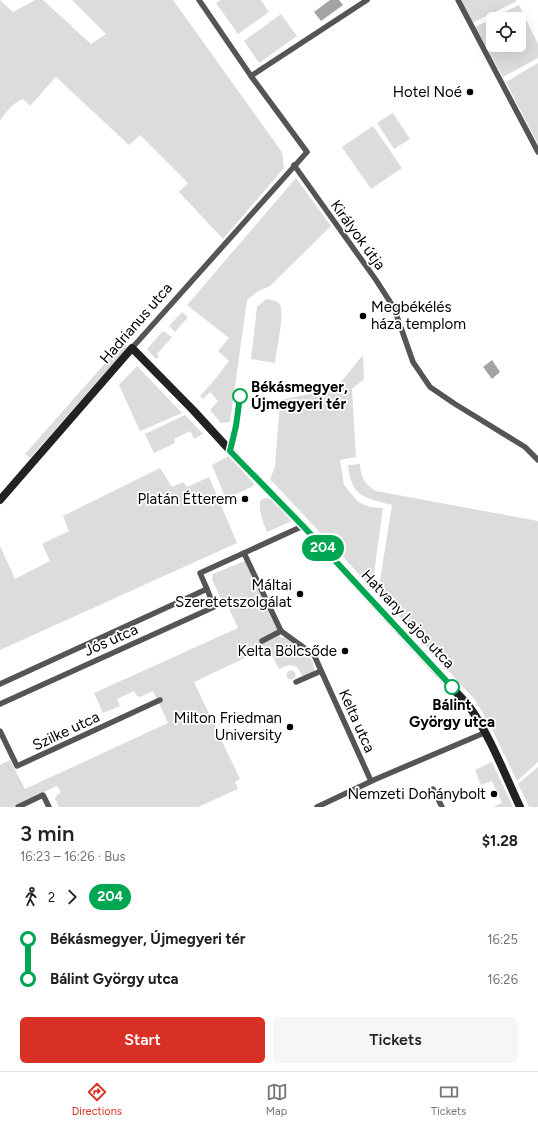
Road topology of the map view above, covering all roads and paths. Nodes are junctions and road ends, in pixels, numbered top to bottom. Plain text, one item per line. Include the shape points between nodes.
1 (199, 0) edge
2 (367, 0) edge
3 (458, 0) edge
4 (251, 76) junction
5 (538, 152) edge
6 (294, 165) junction
7 (132, 348) junction
8 (538, 460) edge
9 (0, 500) edge
10 (303, 526) junction
11 (244, 553) junction
12 (207, 589) junction
13 (281, 632) junction
14 (262, 641) dead end
15 (321, 671) junction
16 (296, 682) dead end
17 (0, 684) edge
18 (160, 700) dead end
19 (0, 704) edge
20 (0, 731) edge
21 (484, 733) junction
22 (371, 781) junction
23 (433, 789) dead end
24 (18, 807) edge
25 (49, 807) edge
26 (318, 807) edge
27 (442, 807) edge
28 (520, 807) edge

1 - 4 street
2 - 4 street
3 - 5 street
4 - 6 street via 307,152
6 - 7 street, Hadrianus utca
6 - 8 street, Királyok útja via 394,308 413,362 430,387 525,447
7 - 9 street, Hadrianus utca
7 - 10 street, Hatvany Lajos utca
10 - 11 street, Jós utca
10 - 21 street, Hatvany Lajos utca via 468,705
11 - 12 street, Jós utca via 200,573
11 - 13 street
12 - 17 street, Jós utca
12 - 19 street, Jós utca via 214,607
13 - 14 street
13 - 15 street, Kelta utca via 314,655
15 - 16 street
15 - 22 street, Kelta utca
18 - 20 street, Szilke utca via 17,766
21 - 22 street
21 - 28 street, Hatvany Lajos utca
22 - 26 street
23 - 27 street
24 - 25 street via 43,795

